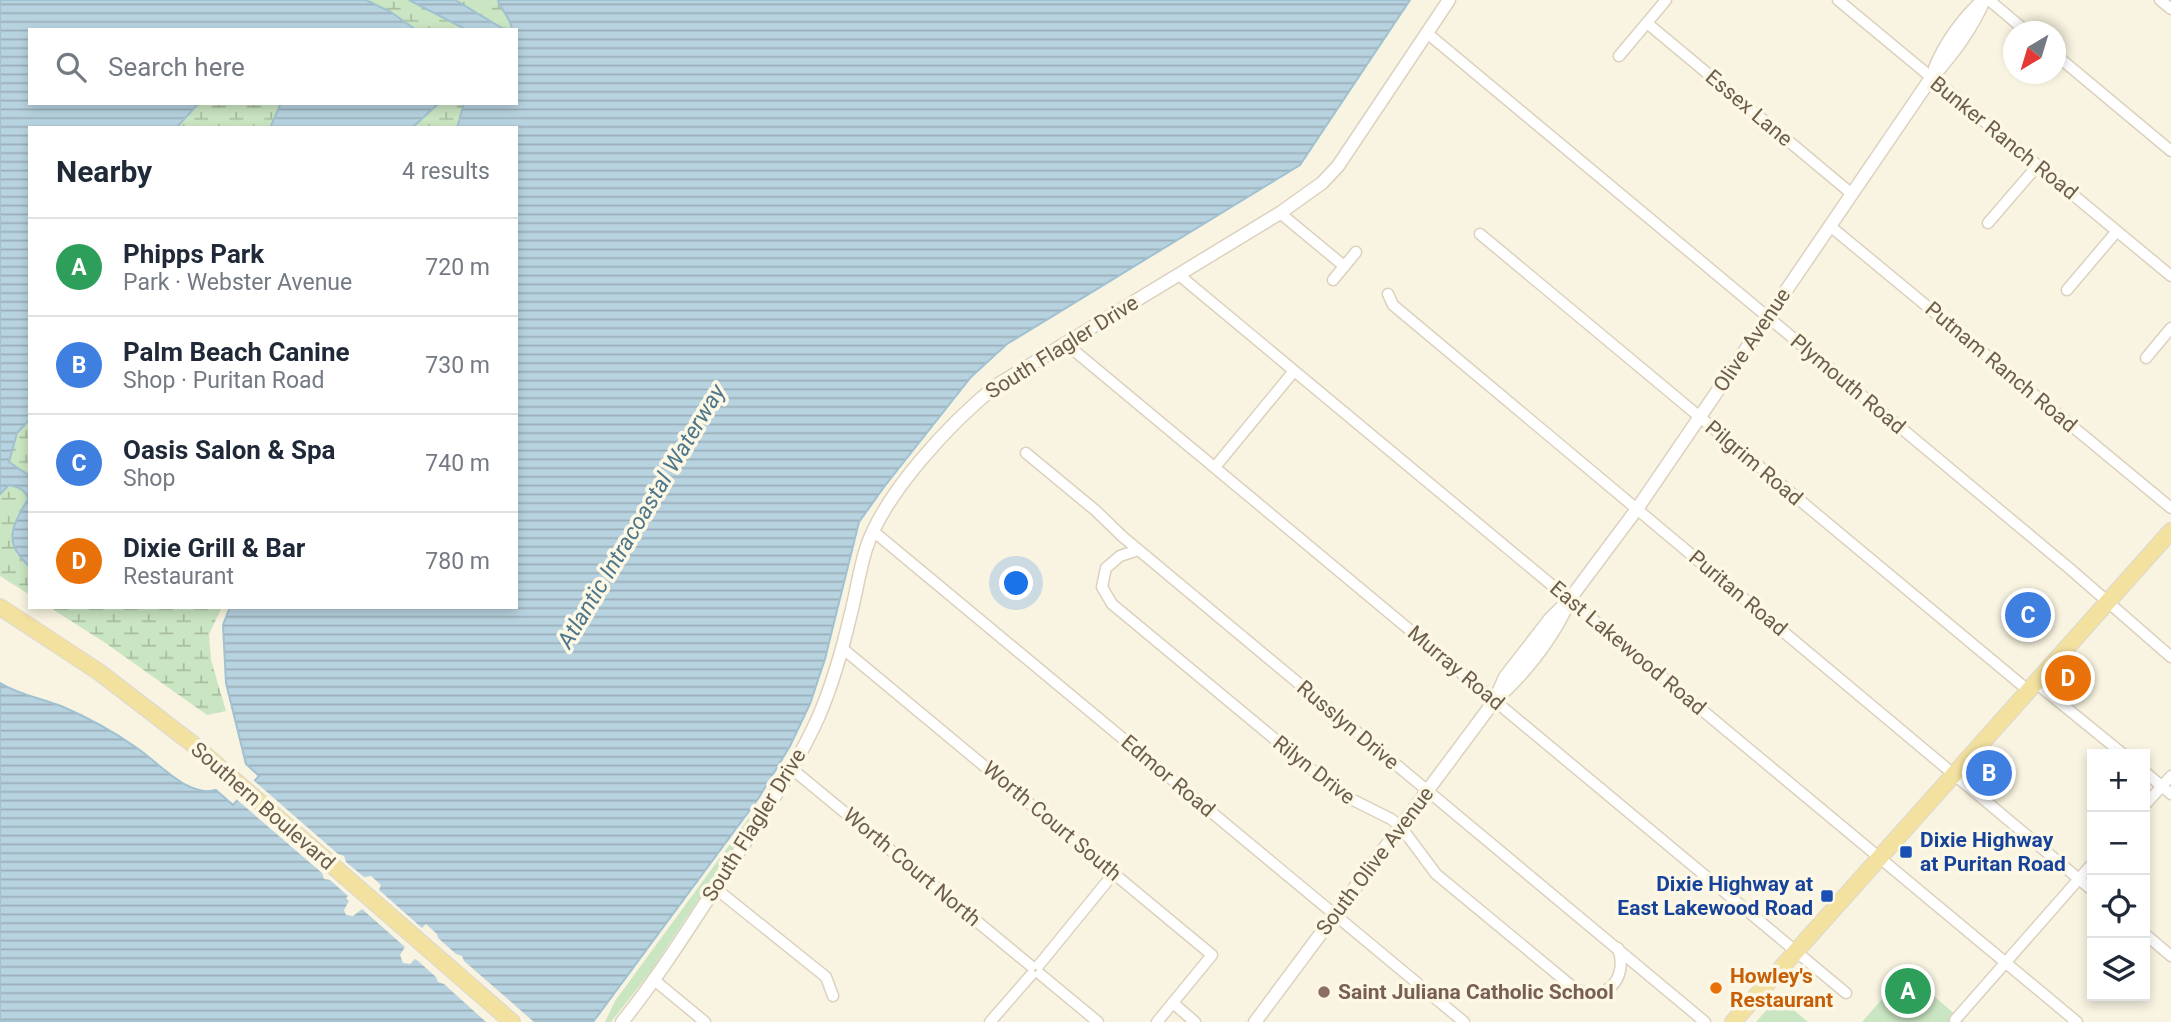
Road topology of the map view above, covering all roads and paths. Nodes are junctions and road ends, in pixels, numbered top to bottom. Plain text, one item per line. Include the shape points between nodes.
1 (1449, 0) edge
2 (1666, 0) edge
3 (1838, 0) edge
4 (1985, 0) edge
5 (2160, 0) edge
6 (2171, 9) edge
7 (2013, 21) edge
8 (1647, 23) junction
9 (1427, 33) junction
10 (1619, 56) dead end
11 (2066, 63) edge
12 (1931, 78) junction
13 (2171, 151) edge
14 (2038, 165) junction
15 (1852, 194) junction
16 (1280, 213) junction
17 (1988, 223) dead end
18 (1830, 226) junction
19 (2117, 232) junction
20 (1480, 234) dead end
21 (1356, 252) dead end
22 (1344, 266) junction
23 (1179, 275) junction
24 (2171, 276) edge
25 (1332, 280) dead end
26 (2067, 290) dead end
27 (1388, 294) dead end
28 (1768, 317) junction
29 (2171, 328) edge
30 (1065, 343) junction
31 (2146, 358) dead end
32 (1294, 371) junction
33 (1700, 417) junction
34 (1026, 453) dead end
35 (1215, 467) junction
36 (2171, 508) edge
37 (1637, 509) junction
38 (873, 531) junction
39 (2171, 531) edge
40 (1138, 550) junction
41 (1570, 600) junction
42 (2108, 602) junction
43 (0, 607) edge
44 (842, 648) junction
45 (2171, 657) edge
46 (2032, 687) junction
47 (1495, 700) junction
48 (2116, 749) edge
49 (792, 769) junction
50 (1955, 774) junction
51 (2150, 776) edge
52 (2171, 776) edge
53 (1427, 790) junction
54 (2166, 790) edge
55 (2150, 801) edge
56 (1401, 827) junction
57 (1880, 857) junction
58 (2087, 870) edge
59 (1114, 873) junction
60 (2079, 879) junction
61 (2087, 886) edge
62 (715, 888) junction
63 (1335, 915) junction
64 (2150, 938) edge
65 (1618, 948) junction
66 (1797, 951) junction
67 (2171, 956) edge
68 (2005, 962) junction
69 (1035, 970) junction
70 (653, 979) junction
71 (1846, 993) dead end
72 (833, 996) dead end
73 (1173, 1003) junction
74 (1955, 1020) dead end
75 (512, 1022) edge
76 (622, 1022) edge
77 (705, 1022) edge
78 (990, 1022) edge
79 (1098, 1022) edge
80 (1157, 1022) edge
81 (1195, 1022) edge
82 (1255, 1022) edge
83 (1464, 1022) edge
84 (1705, 1022) edge
85 (1733, 1022) edge
86 (2077, 1022) edge

1 - 9 street, South Flagler Drive
2 - 8 street
3 - 12 street, Bunker Ranch Road
4 - 7 street
4 - 12 street, Olive Avenue via 1966,35
5 - 6 street
8 - 10 street
8 - 15 street, Essex Lane
9 - 16 street, South Flagler Drive via 1338,166
9 - 28 street, Plymouth Road
11 - 13 street
12 - 14 street, Bunker Ranch Road
12 - 15 street, Olive Avenue
14 - 17 street
14 - 19 street, Bunker Ranch Road
15 - 18 street, Olive Avenue
16 - 22 street
16 - 23 street, South Flagler Drive
18 - 28 street, Olive Avenue
18 - 36 street, Putnam Ranch Road
19 - 24 street, Bunker Ranch Road
19 - 26 street
20 - 33 street, Pilgrim Road
21 - 22 street
22 - 25 street
23 - 30 street, South Flagler Drive
23 - 32 street, East Lakewood Road
27 - 37 street, Puritan Road via 1393,304
28 - 33 street, Olive Avenue
28 - 42 street, Plymouth Road
29 - 31 street
30 - 35 street, Murray Road
30 - 38 street, South Flagler Drive via 997,385 958,418 891,499
32 - 35 street
32 - 41 street, East Lakewood Road
33 - 37 street, Olive Avenue
33 - 46 street, Pilgrim Road
34 - 40 street, Russlyn Drive
35 - 47 street, Murray Road
37 - 41 street, Olive Avenue
37 - 50 street, Puritan Road
38 - 44 street, South Flagler Drive
38 - 63 street, Edmor Road
39 - 42 main road
40 - 53 street, Russlyn Drive
40 - 56 street, Rilyn Drive via 1105,568 1102,587 1111,604 1341,794
41 - 47 street, Olive Avenue via 1549,619 1505,677
41 - 57 street, East Lakewood Road
42 - 45 street, Plymouth Road
42 - 46 main road
43 - 75 main road, Southern Boulevard via 65,648 194,745
44 - 49 street, South Flagler Drive via 819,716
44 - 59 street, Worth Court South
46 - 48 street, Pilgrim Road
46 - 50 main road
47 - 53 street, South Olive Avenue
47 - 66 street, Murray Road
49 - 62 street, South Flagler Drive
49 - 69 street, Worth Court North
50 - 57 main road
50 - 60 street, Puritan Road
51 - 54 street
52 - 54 street
53 - 56 street, South Olive Avenue
53 - 65 street, Russlyn Drive
54 - 55 street
56 - 63 street, South Olive Avenue
56 - 65 street, Rilyn Drive via 1436,874 1580,992 1601,993 1613,985 1622,967
57 - 66 main road
57 - 68 street, East Lakewood Road
58 - 60 street
59 - 69 street
59 - 73 street, Worth Court South via 1213,955
60 - 61 street, Puritan Road
60 - 68 street
62 - 70 street, South Flagler Drive
62 - 72 street via 826,977
63 - 82 street, South Olive Avenue
63 - 83 street, Edmor Road
64 - 67 street
65 - 84 street, Russlyn Drive
66 - 71 street, Murray Road
66 - 85 main road
68 - 74 street
68 - 86 street, East Lakewood Road
69 - 78 street
69 - 79 street, Worth Court North
70 - 76 street, South Flagler Drive
70 - 77 street
73 - 80 street
73 - 81 street

